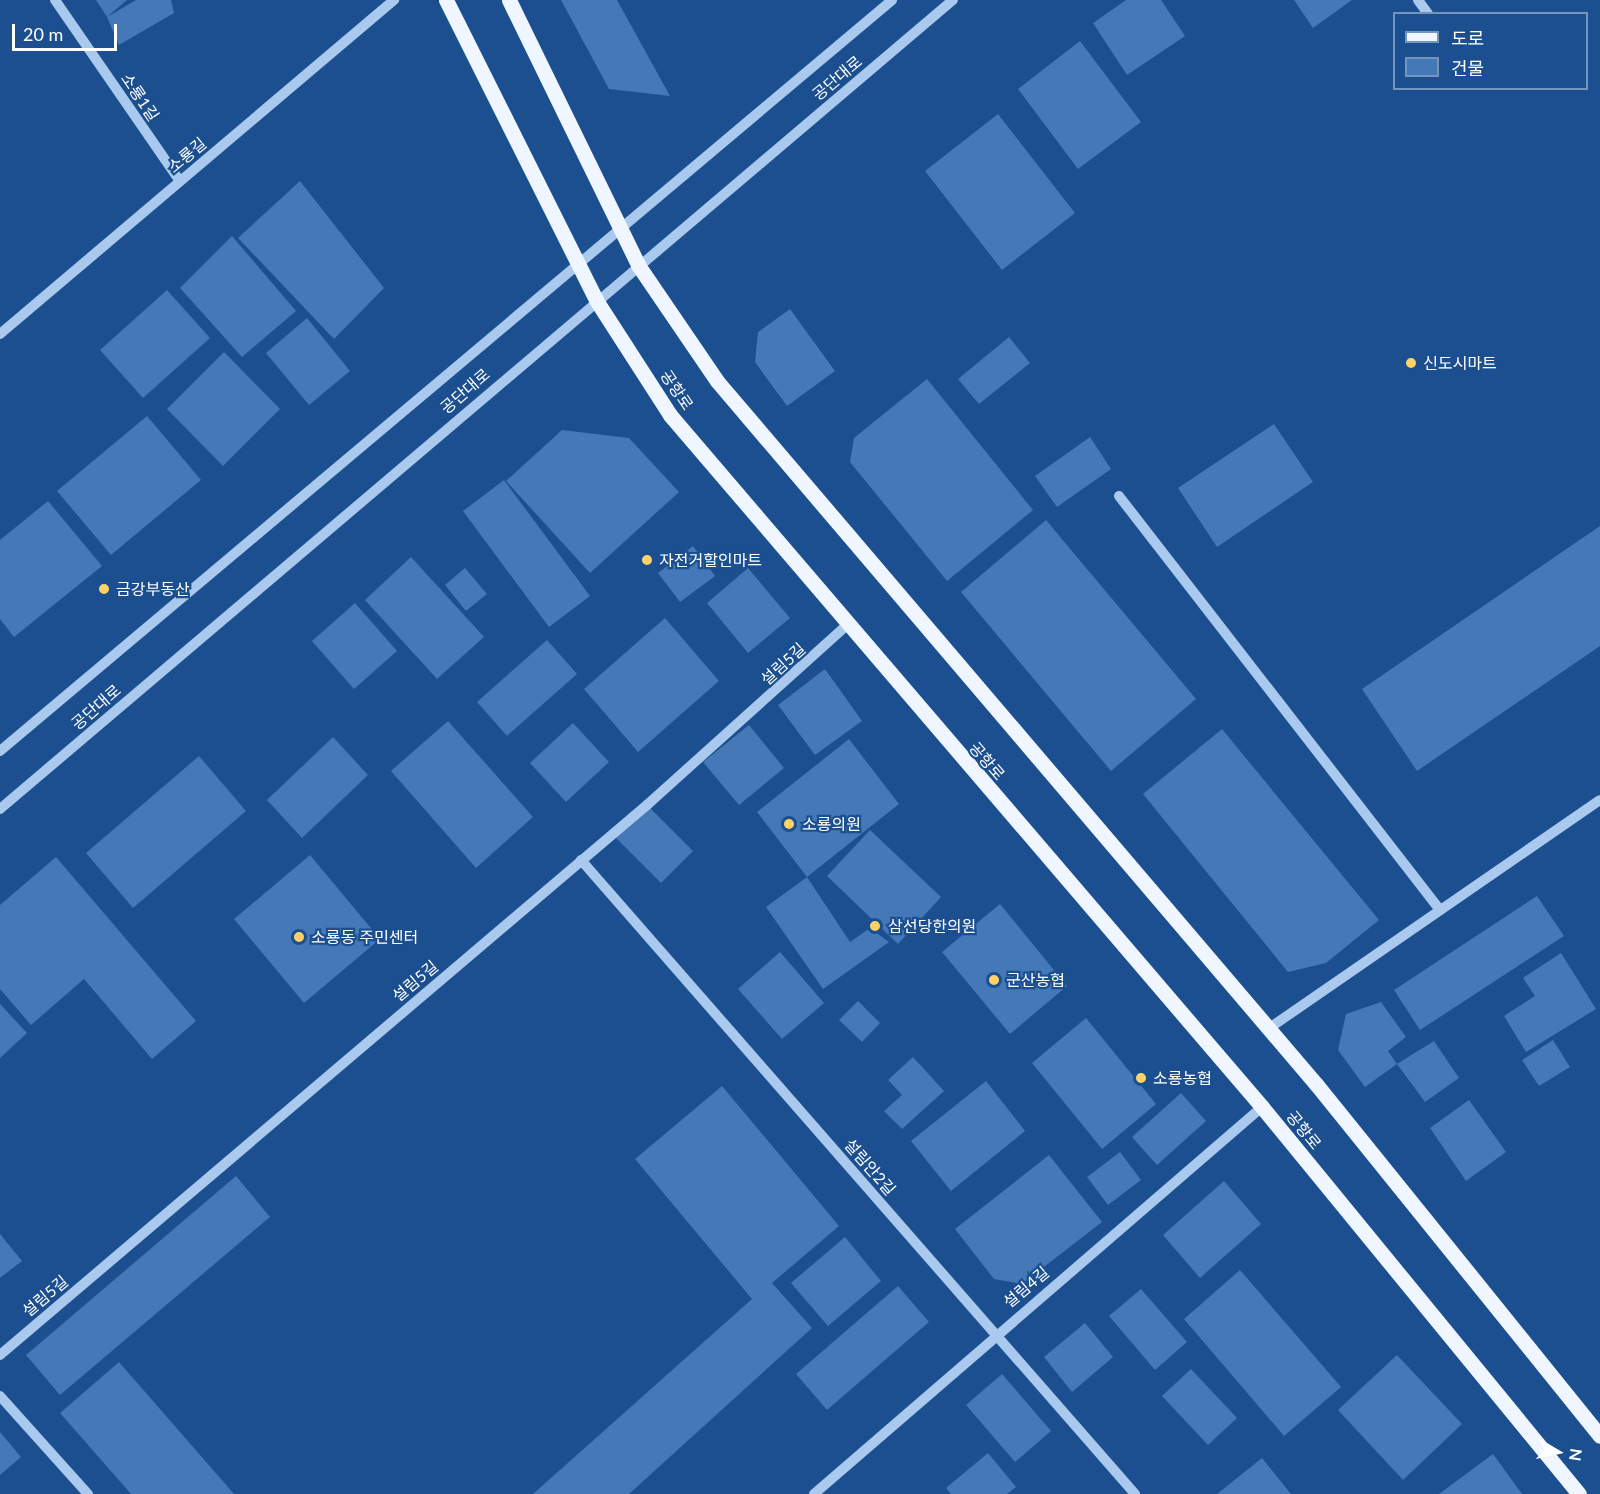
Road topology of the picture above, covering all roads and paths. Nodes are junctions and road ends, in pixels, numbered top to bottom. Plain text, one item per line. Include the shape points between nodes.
1 (55, 0) edge
2 (394, 0) edge
3 (446, 0) edge
4 (509, 0) edge
5 (892, 0) edge
6 (953, 0) edge
7 (180, 181) junction
8 (620, 227) junction
9 (577, 263) junction
10 (638, 265) junction
11 (596, 300) junction
12 (0, 334) edge
13 (1119, 496) dead end
14 (846, 626) junction
15 (0, 752) edge
16 (1600, 800) edge
17 (0, 809) edge
18 (581, 860) junction
19 (1440, 910) junction
20 (1268, 1029) junction
21 (1262, 1107) junction
22 (995, 1333) junction
23 (0, 1355) edge
24 (0, 1396) edge
25 (1600, 1437) edge
26 (88, 1494) edge
27 (814, 1494) edge
28 (1135, 1494) edge
29 (1579, 1494) edge

1 - 7 street, 소룡1길
2 - 7 street, 소룡길
3 - 9 main road, 공항로
4 - 8 main road
5 - 8 street, 공단대로
6 - 10 street, 공단대로
7 - 12 street, 소룡길
8 - 9 street, 공단대로
8 - 10 main road
9 - 11 main road, 공항로
9 - 15 street, 공단대로
10 - 11 street, 공단대로
10 - 20 main road via 724,390
11 - 14 main road, 공항로 via 670,415
11 - 17 street, 공단대로
13 - 19 street
14 - 18 street, 설림5길
14 - 21 main road, 공항로
16 - 19 street
18 - 22 street, 설림안2길
18 - 23 street, 설림5길
19 - 20 street
20 - 25 main road
21 - 22 street, 설림4길
21 - 29 main road, 공항로
22 - 27 street, 설림4길
22 - 28 street, 설림안2길
24 - 26 street

